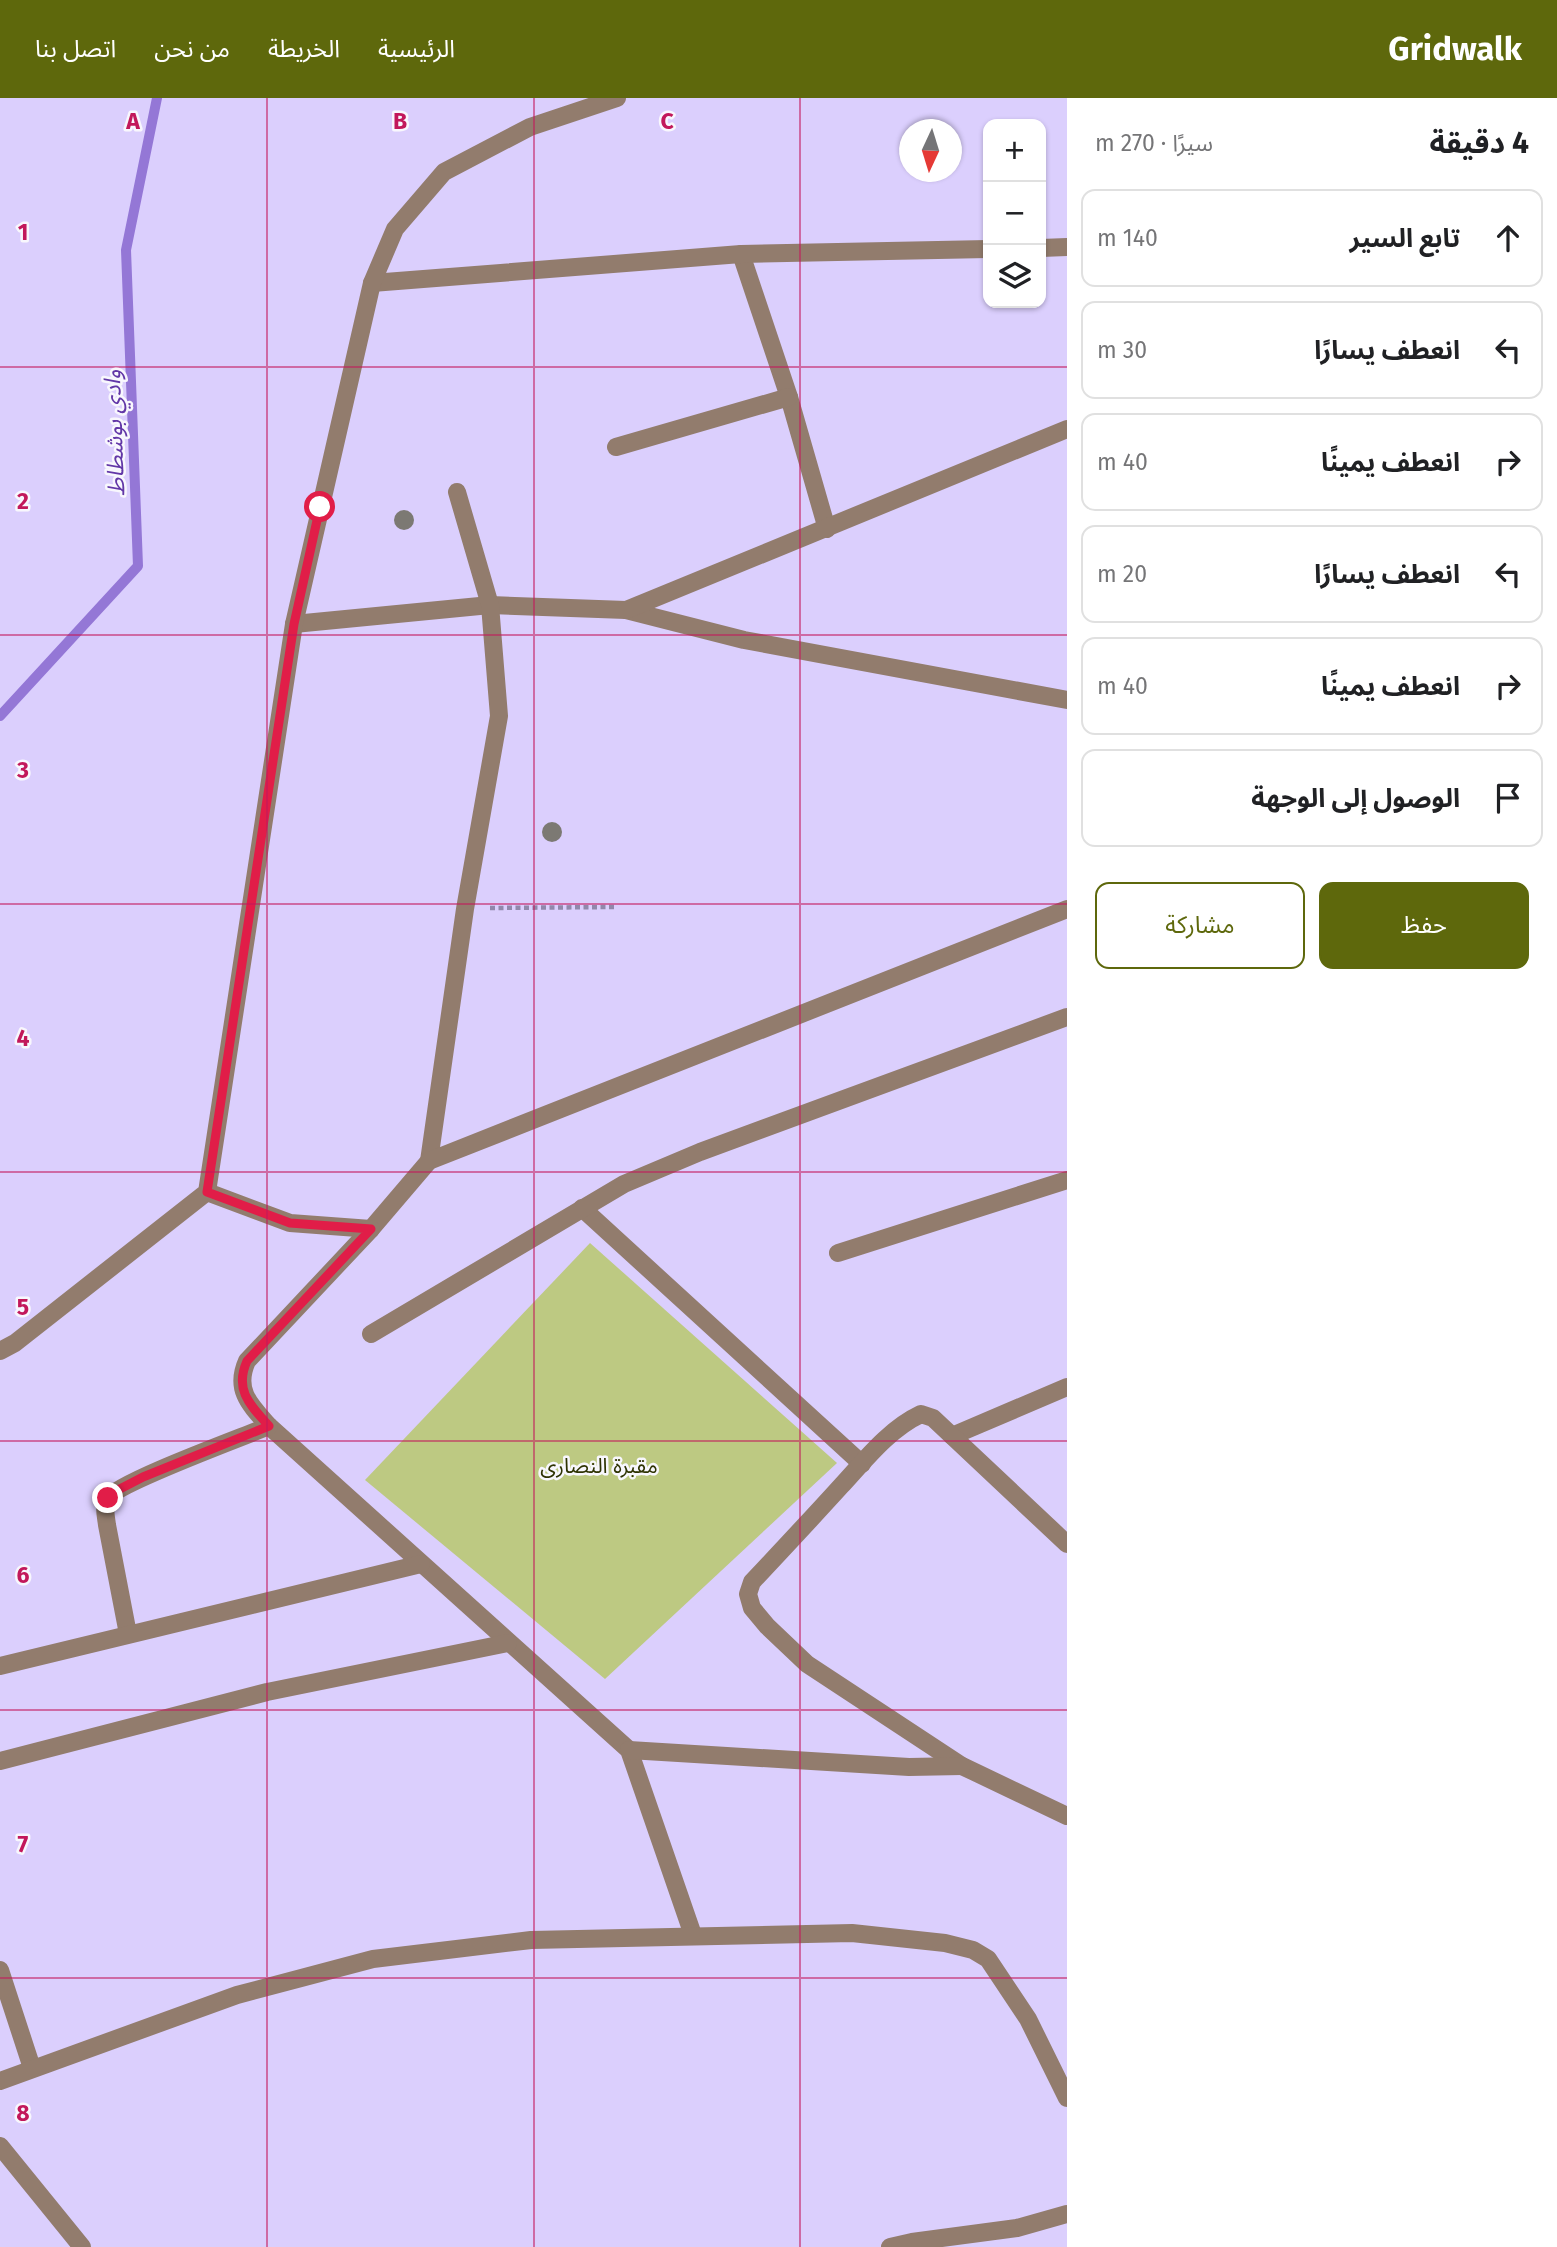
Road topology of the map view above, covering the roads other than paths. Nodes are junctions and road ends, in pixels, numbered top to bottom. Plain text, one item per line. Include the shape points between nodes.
1 (617, 98) edge
2 (1067, 247) edge
3 (1046, 248) edge
4 (983, 249) edge
5 (741, 254) junction
6 (372, 283) junction
7 (789, 397) junction
8 (1067, 429) edge
9 (616, 447) dead end
10 (457, 492) dead end
11 (827, 528) junction
12 (490, 605) junction
13 (626, 611) junction
14 (294, 624) junction
15 (1067, 700) edge
16 (1067, 909) edge
17 (1067, 1017) edge
18 (429, 1161) junction
19 (1067, 1180) edge
20 (207, 1192) junction
21 (582, 1208) junction
22 (371, 1229) junction
23 (838, 1253) dead end
24 (371, 1334) dead end
25 (0, 1351) edge
26 (1067, 1387) edge
27 (269, 1426) junction
28 (952, 1436) junction
29 (862, 1464) junction
30 (1067, 1544) edge
31 (421, 1564) junction
32 (128, 1634) junction
33 (508, 1643) junction
34 (0, 1666) edge
35 (629, 1750) junction
36 (0, 1761) edge
37 (962, 1766) junction
38 (1067, 1816) edge
39 (693, 1935) junction
40 (0, 1969) edge
41 (32, 2068) junction
42 (0, 2081) edge
43 (1067, 2098) edge
44 (0, 2147) edge
45 (1067, 2214) edge
46 (82, 2247) edge
47 (890, 2247) edge

1 - 6 street via 530,127 444,172 395,229
2 - 3 street
4 - 5 street
5 - 6 street
5 - 7 street
6 - 14 street
7 - 9 street
7 - 11 street
8 - 11 street
10 - 12 street
11 - 13 street
12 - 13 street
12 - 14 street
12 - 18 street via 499,716 465,909
13 - 15 street via 744,640
14 - 20 street
16 - 18 street
17 - 21 street via 700,1152 624,1184
18 - 22 street
19 - 23 street
20 - 22 street via 290,1223
20 - 25 street
21 - 24 street
21 - 29 street
22 - 27 street via 247,1361 242,1385 248,1402
26 - 28 street
27 - 31 street
27 - 32 street via 143,1477 108,1498 107,1525
28 - 29 street via 922,1414 890,1435
28 - 30 street
29 - 37 street via 752,1582 748,1594 752,1608 807,1664
31 - 32 street
31 - 33 street
32 - 34 street
33 - 35 street
33 - 36 street via 267,1692
35 - 37 street via 909,1767
35 - 39 street
37 - 38 street
39 - 41 street via 531,1940 373,1959 237,1995
39 - 43 street via 852,1933 973,1950 988,1959 1005,1982
40 - 41 street
41 - 42 street
44 - 46 street
45 - 47 street via 1017,2228

